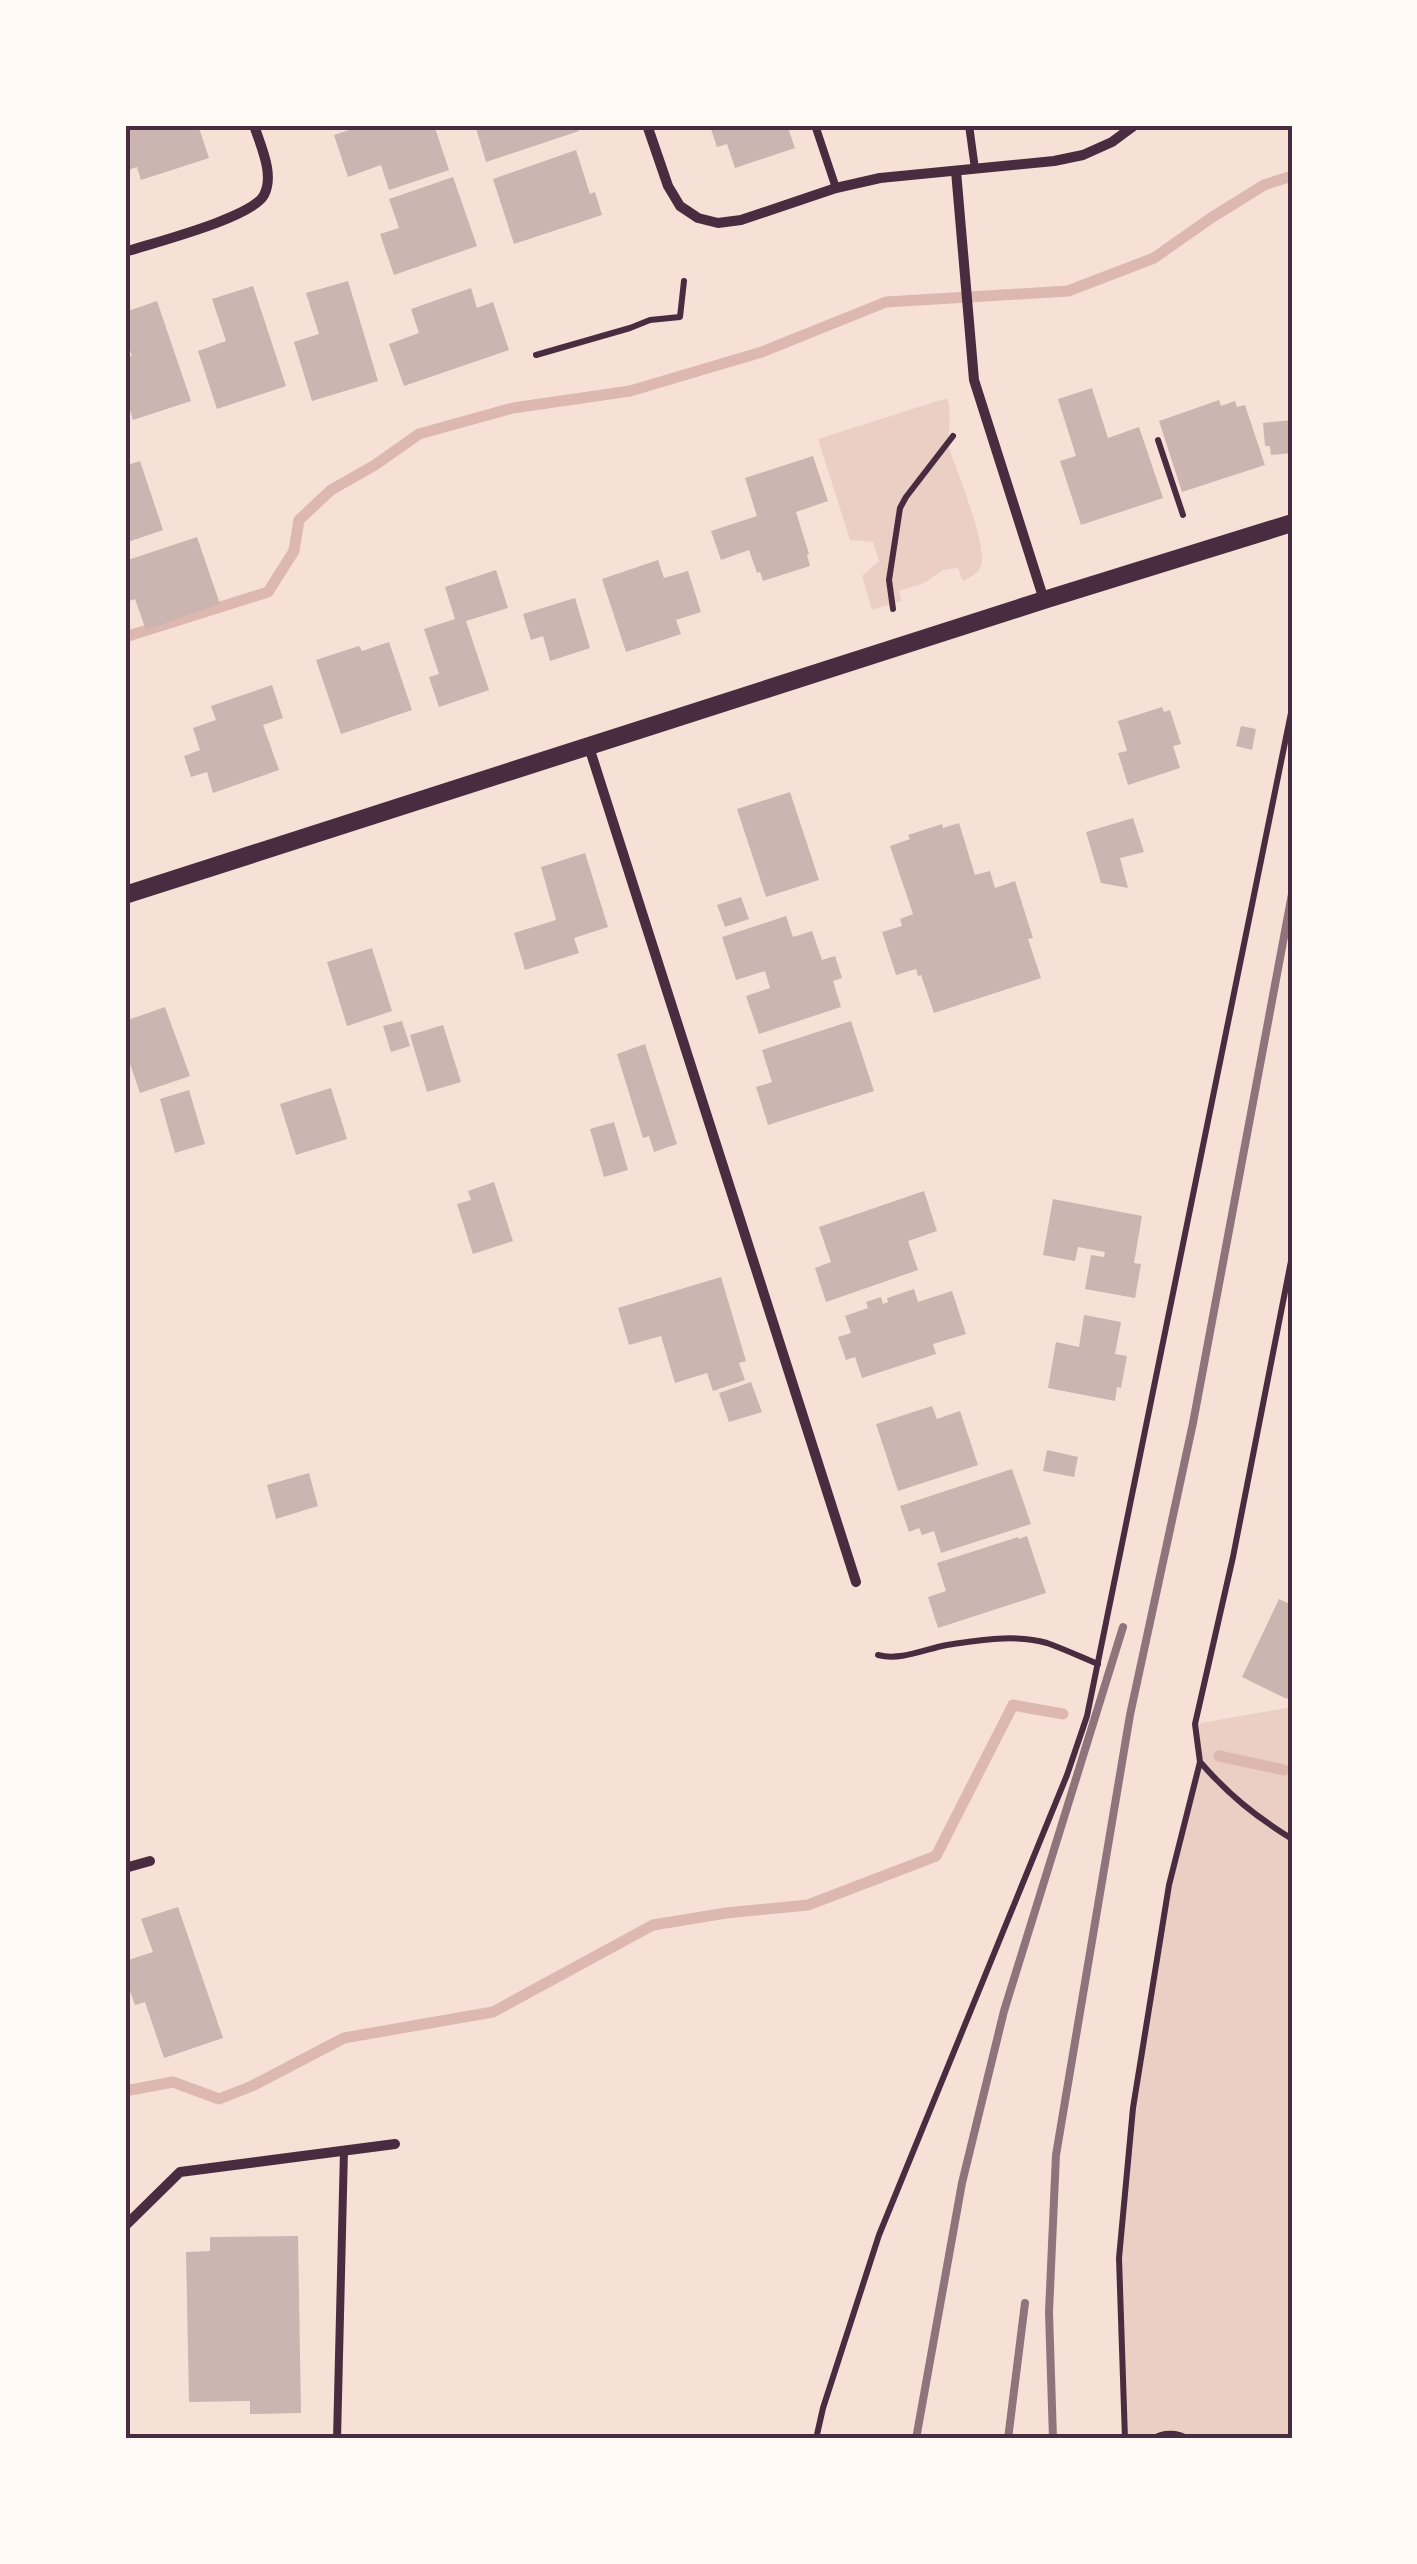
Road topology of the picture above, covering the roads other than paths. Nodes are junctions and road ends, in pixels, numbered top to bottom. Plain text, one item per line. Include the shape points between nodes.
1 (254, 125) edge
2 (648, 125) edge
3 (815, 125) edge
4 (969, 125) edge
5 (1134, 125) edge
6 (975, 169) junction
7 (956, 171) junction
8 (836, 188) junction
9 (125, 252) edge
10 (1292, 524) edge
11 (1044, 600) junction
12 (588, 747) junction
13 (125, 895) edge
14 (856, 1582) dead end
15 (150, 1860) dead end
16 (125, 1868) edge
17 (394, 2144) dead end
18 (344, 2150) junction
19 (125, 2226) edge
20 (337, 2439) edge

1 - 9 street via 268,177 252,208
2 - 8 street via 668,186 698,218 741,220
3 - 8 lane
4 - 6 lane
5 - 6 street via 1083,154
6 - 7 street
7 - 8 street
7 - 11 street via 980,404
10 - 11 street
11 - 12 street
12 - 13 street
12 - 14 street
15 - 16 street
17 - 18 street
18 - 19 street via 180,2172
18 - 20 lane

